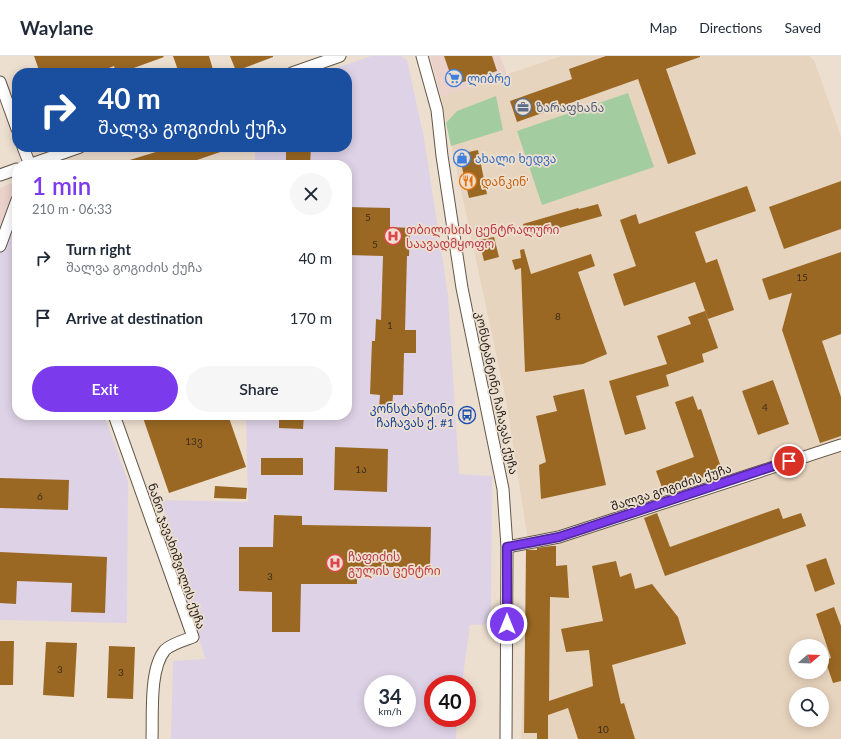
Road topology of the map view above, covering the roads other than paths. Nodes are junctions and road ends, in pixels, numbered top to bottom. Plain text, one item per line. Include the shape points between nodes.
1 (340, 56) edge
2 (422, 56) edge
3 (306, 68) edge
4 (0, 82) edge
5 (12, 116) edge
6 (66, 152) edge
7 (43, 160) edge
8 (12, 171) edge
9 (0, 175) edge
10 (12, 214) edge
11 (0, 246) edge
12 (116, 420) edge
13 (841, 445) edge
14 (507, 547) junction
15 (152, 739) edge
16 (506, 739) edge

1 - 3 street
2 - 14 street, კონსტანტინე ჩაჩავას ქუჩა via 437,110 462,288 503,489
4 - 5 street
6 - 7 street
8 - 9 street
10 - 11 street
12 - 15 street, ნანო ჯავახიშვილის ქუჩა via 194,636 166,649 158,662
13 - 14 street, შალვა გოგიძის ქუჩა via 559,537
14 - 16 street, კონსტანტინე ჩაჩავას ქუჩა

